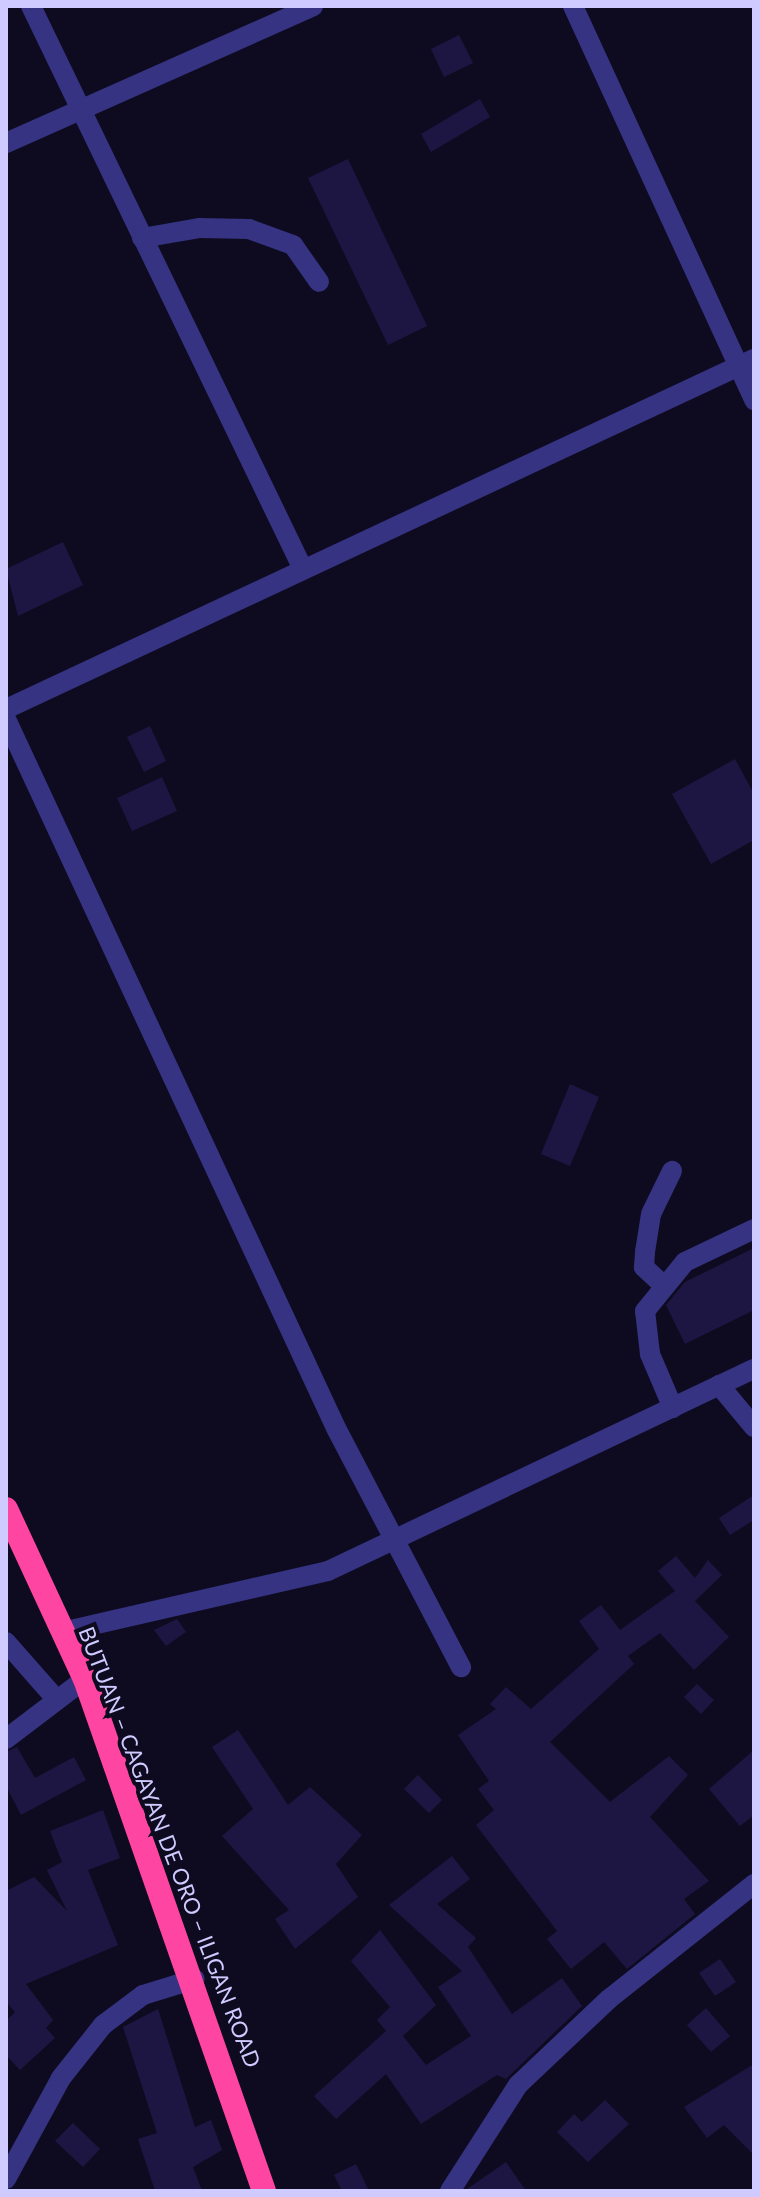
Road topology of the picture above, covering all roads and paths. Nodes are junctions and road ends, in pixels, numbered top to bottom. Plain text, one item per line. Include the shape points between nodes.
1 (31, 6) edge
2 (313, 6) edge
3 (573, 6) edge
4 (80, 111) junction
5 (6, 143) edge
6 (142, 238) junction
7 (319, 282) dead end
8 (746, 363) edge
9 (754, 400) edge
10 (302, 567) junction
11 (6, 709) edge
12 (6, 719) edge
13 (672, 1171) dead end
14 (754, 1229) edge
15 (662, 1284) junction
16 (754, 1369) edge
17 (719, 1385) junction
18 (673, 1408) junction
19 (754, 1427) edge
20 (6, 1509) edge
21 (396, 1540) junction
22 (62, 1632) junction
23 (6, 1642) edge
24 (461, 1667) dead end
25 (85, 1679) junction
26 (56, 1699) junction
27 (6, 1739) edge
28 (754, 1884) edge
29 (195, 1979) junction
30 (258, 2162) junction
31 (6, 2179) edge
32 (264, 2191) edge
33 (278, 2191) edge
34 (450, 2191) edge

1 - 4 street
2 - 4 street
3 - 8 street
4 - 5 street
4 - 6 street
6 - 7 street via 249,229 293,245
6 - 10 street
8 - 9 street
8 - 10 street
10 - 11 street
12 - 21 street via 336,1428
13 - 15 street via 651,1214 645,1252 644,1267
14 - 15 street via 685,1262
15 - 18 street via 645,1311 650,1354
16 - 17 street
17 - 18 street
17 - 19 street
18 - 21 street
20 - 22 highway, BUTUAN – CAGAYAN DE ORO – ILIGAN ROAD
21 - 22 street via 328,1571
21 - 24 street
22 - 25 highway, BUTUAN – CAGAYAN DE ORO – ILIGAN ROAD
23 - 26 street
25 - 26 street
25 - 29 highway, BUTUAN – CAGAYAN DE ORO – ILIGAN ROAD
26 - 27 street
28 - 34 street via 609,1999 518,2085
29 - 30 highway, BUTUAN – CAGAYAN DE ORO – ILIGAN ROAD
29 - 31 street via 143,1995 103,2025 61,2078
30 - 32 highway, BUTUAN – CAGAYAN DE ORO – ILIGAN ROAD
30 - 33 highway, BUTUAN – CAGAYAN DE ORO – ILIGAN ROAD

